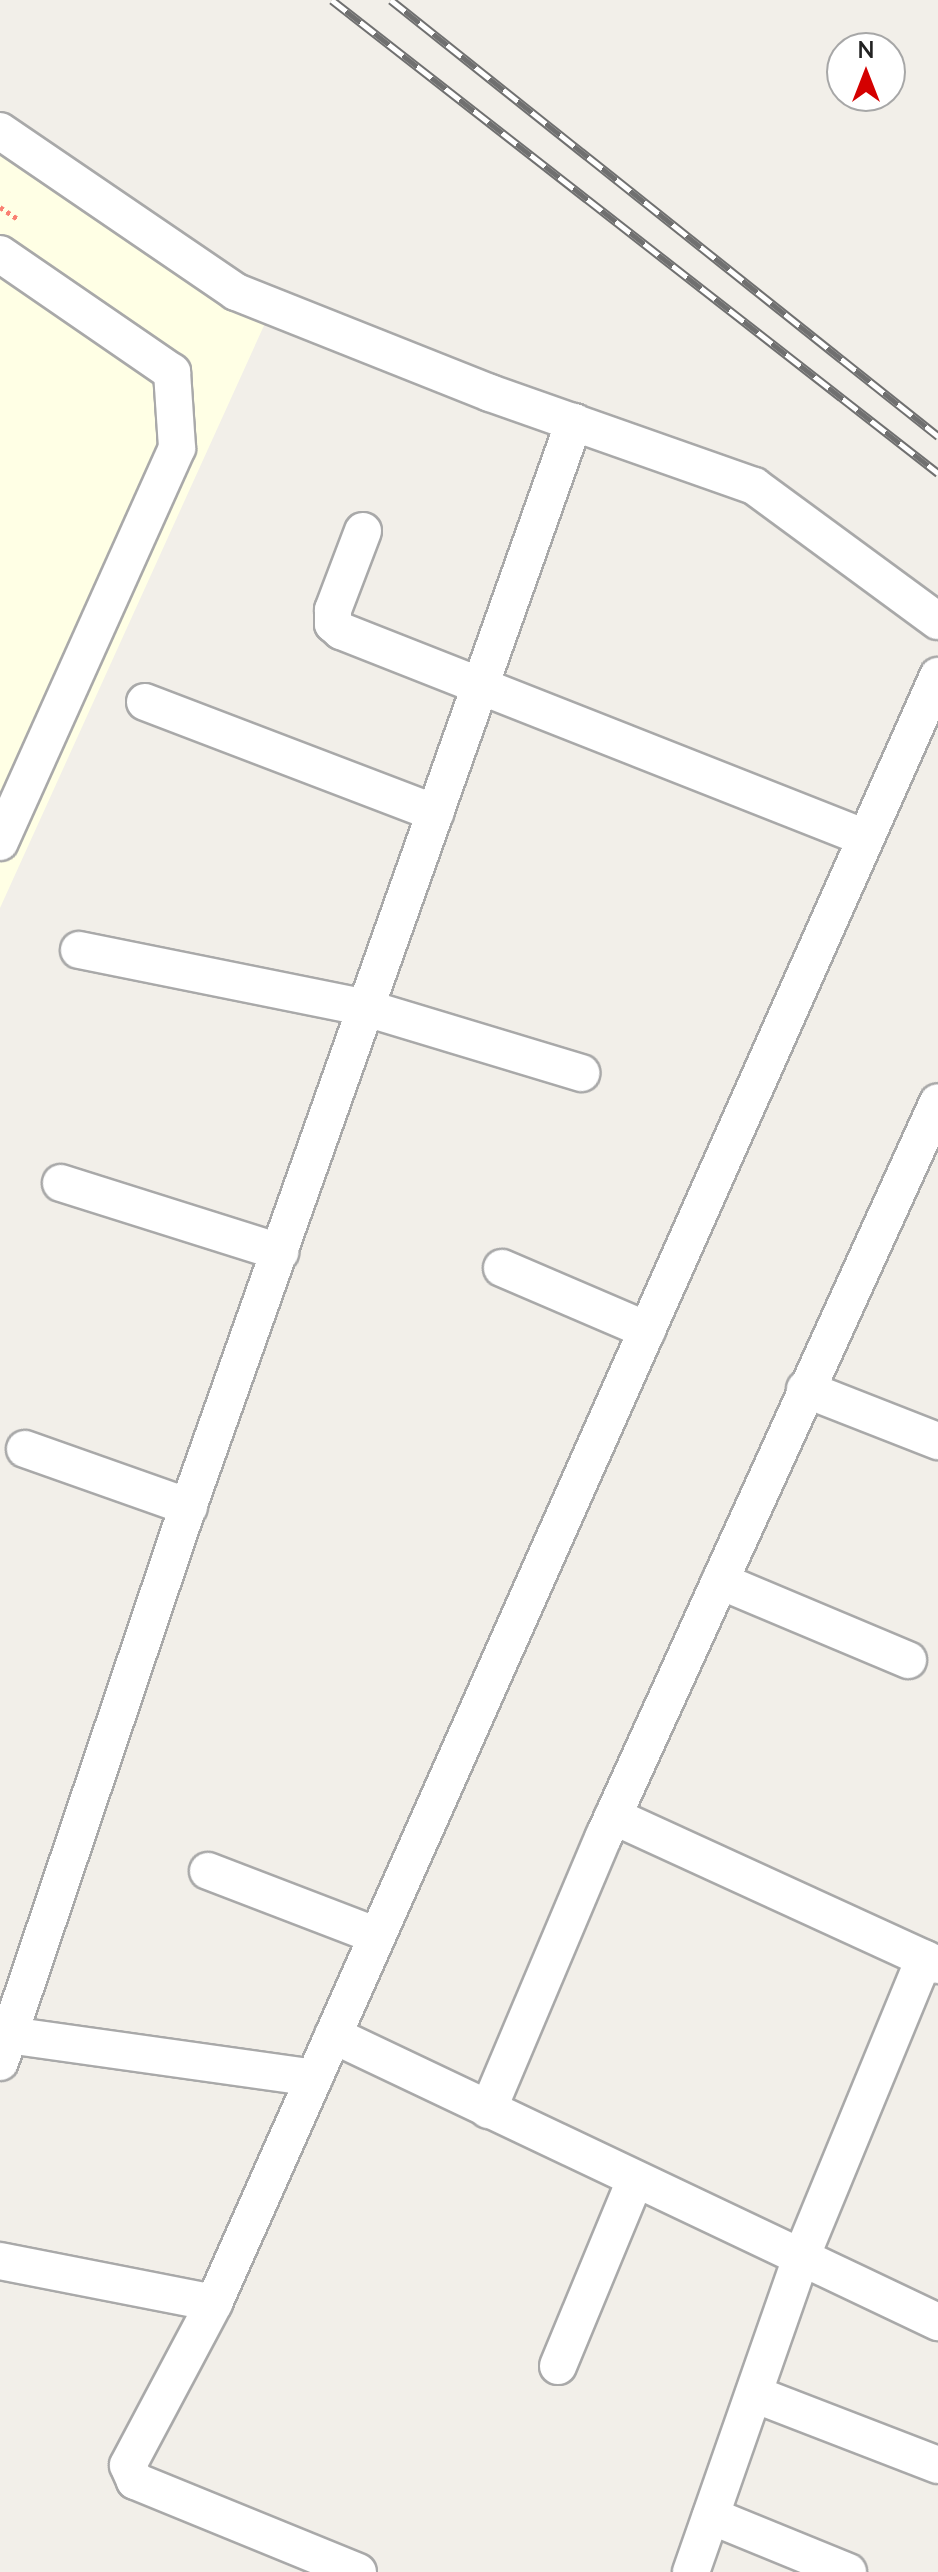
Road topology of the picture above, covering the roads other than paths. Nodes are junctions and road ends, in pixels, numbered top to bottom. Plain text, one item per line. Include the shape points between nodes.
1 (0, 131) edge
2 (0, 254) edge
3 (574, 422) junction
4 (363, 531) dead end
5 (938, 621) edge
6 (938, 676) edge
7 (482, 683) junction
8 (145, 702) dead end
9 (435, 813) junction
10 (866, 838) junction
11 (0, 842) edge
12 (79, 950) dead end
13 (366, 1008) junction
14 (581, 1073) dead end
15 (938, 1102) edge
16 (61, 1183) dead end
17 (280, 1252) junction
18 (502, 1268) dead end
19 (647, 1330) junction
20 (805, 1389) junction
21 (938, 1441) edge
22 (25, 1449) dead end
23 (189, 1507) junction
24 (720, 1581) junction
25 (908, 1660) dead end
26 (613, 1816) junction
27 (208, 1871) dead end
28 (377, 1936) junction
29 (931, 1962) edge
30 (333, 2035) junction
31 (4, 2047) edge
32 (314, 2078) junction
33 (488, 2110) junction
34 (635, 2180) junction
35 (800, 2260) junction
36 (0, 2261) edge
37 (214, 2303) junction
38 (938, 2322) edge
39 (558, 2366) dead end
40 (754, 2394) junction
41 (938, 2465) edge
42 (711, 2516) junction
43 (358, 2572) edge
44 (691, 2572) edge
45 (848, 2572) edge

1 - 3 street via 236,292
2 - 11 street via 172,372 177,448
3 - 5 street via 754,486
3 - 7 street
4 - 7 street via 333,610 333,624
6 - 10 street
7 - 9 street
7 - 10 street
8 - 9 street
9 - 13 street
10 - 19 street
12 - 13 street
13 - 14 street
13 - 17 street
15 - 20 street
16 - 17 street
17 - 23 street
18 - 19 street
19 - 28 street
20 - 21 street
20 - 24 street
22 - 23 street
23 - 31 street
24 - 25 street
24 - 26 street
26 - 29 street
26 - 33 street
27 - 28 street
28 - 30 street
29 - 35 street
30 - 32 street
30 - 33 street
31 - 32 street
32 - 37 street
33 - 34 street
34 - 35 street
34 - 39 street
35 - 38 street
35 - 40 street
36 - 37 street
37 - 43 street via 128,2465 129,2474 135,2481
40 - 41 street
40 - 42 street
42 - 44 street
42 - 45 street

